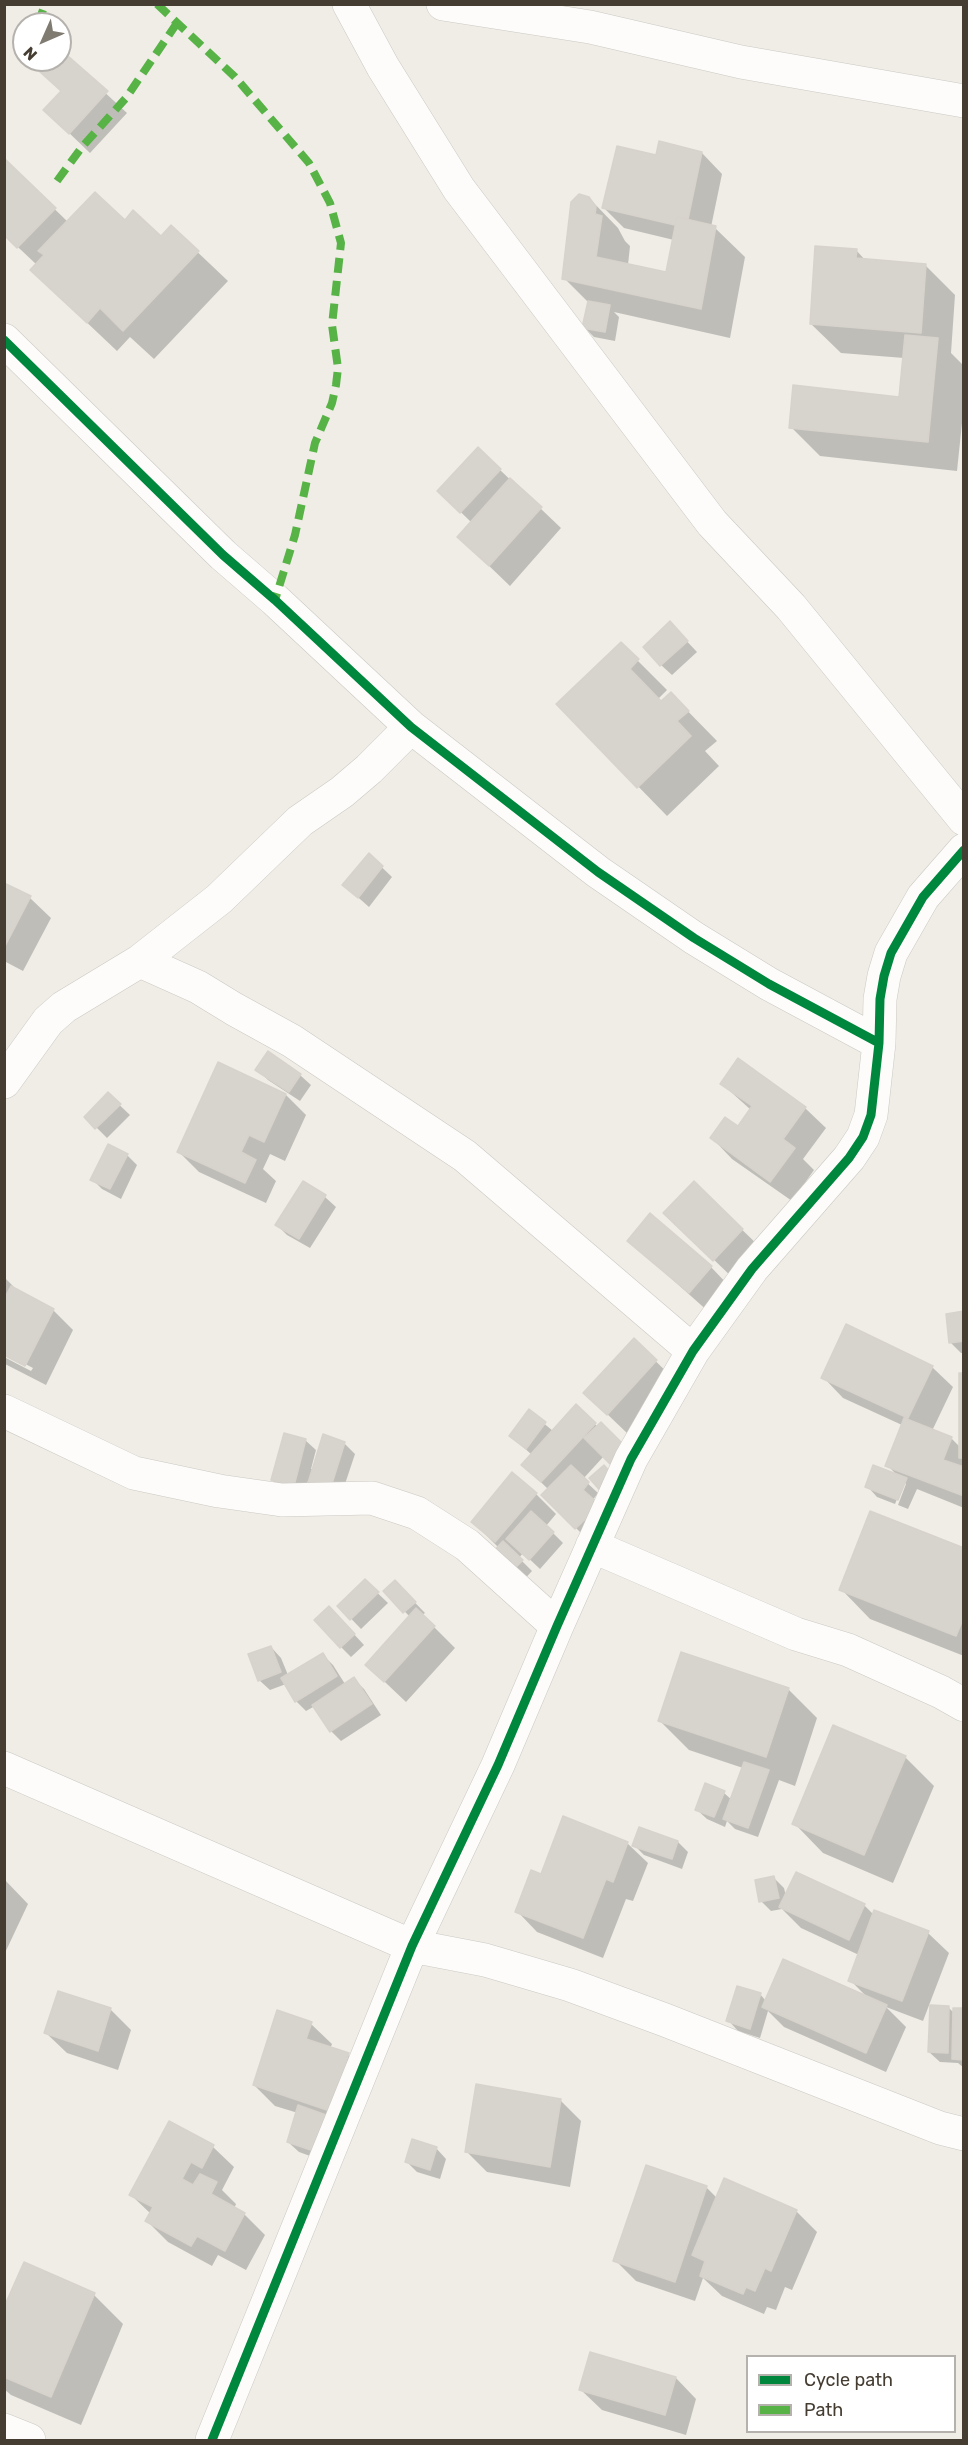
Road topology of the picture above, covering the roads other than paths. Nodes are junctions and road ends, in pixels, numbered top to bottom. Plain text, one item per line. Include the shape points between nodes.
1 (349, 4) edge
2 (443, 4) edge
3 (963, 101) edge
4 (4, 340) edge
5 (411, 727) junction
6 (963, 819) edge
7 (963, 850) edge
8 (140, 961) junction
9 (879, 1043) junction
10 (4, 1082) edge
11 (693, 1351) junction
12 (4, 1411) edge
13 (592, 1546) junction
14 (557, 1626) junction
15 (963, 1705) edge
16 (4, 1768) edge
17 (412, 1946) junction
18 (963, 2134) edge
19 (4, 2430) edge
20 (29, 2440) edge
21 (212, 2440) edge

1 - 6 street via 459,189 712,523 791,607
2 - 3 street via 590,27 741,62
4 - 5 street via 223,555
5 - 8 street via 369,770 300,821 219,899
5 - 9 street via 598,872 694,938
7 - 9 street via 923,897 891,954 880,999
8 - 10 street via 48,1021
8 - 11 street via 198,987 292,1041 465,1156
9 - 11 street via 871,1114 863,1137 752,1269
11 - 13 street via 631,1459
12 - 14 street via 134,1473 282,1500 372,1498 417,1514 467,1545
13 - 14 street
13 - 15 street via 796,1634 848,1650
14 - 17 street via 498,1766
16 - 17 street
17 - 18 street via 485,1960 570,1985
17 - 21 street
19 - 20 street

